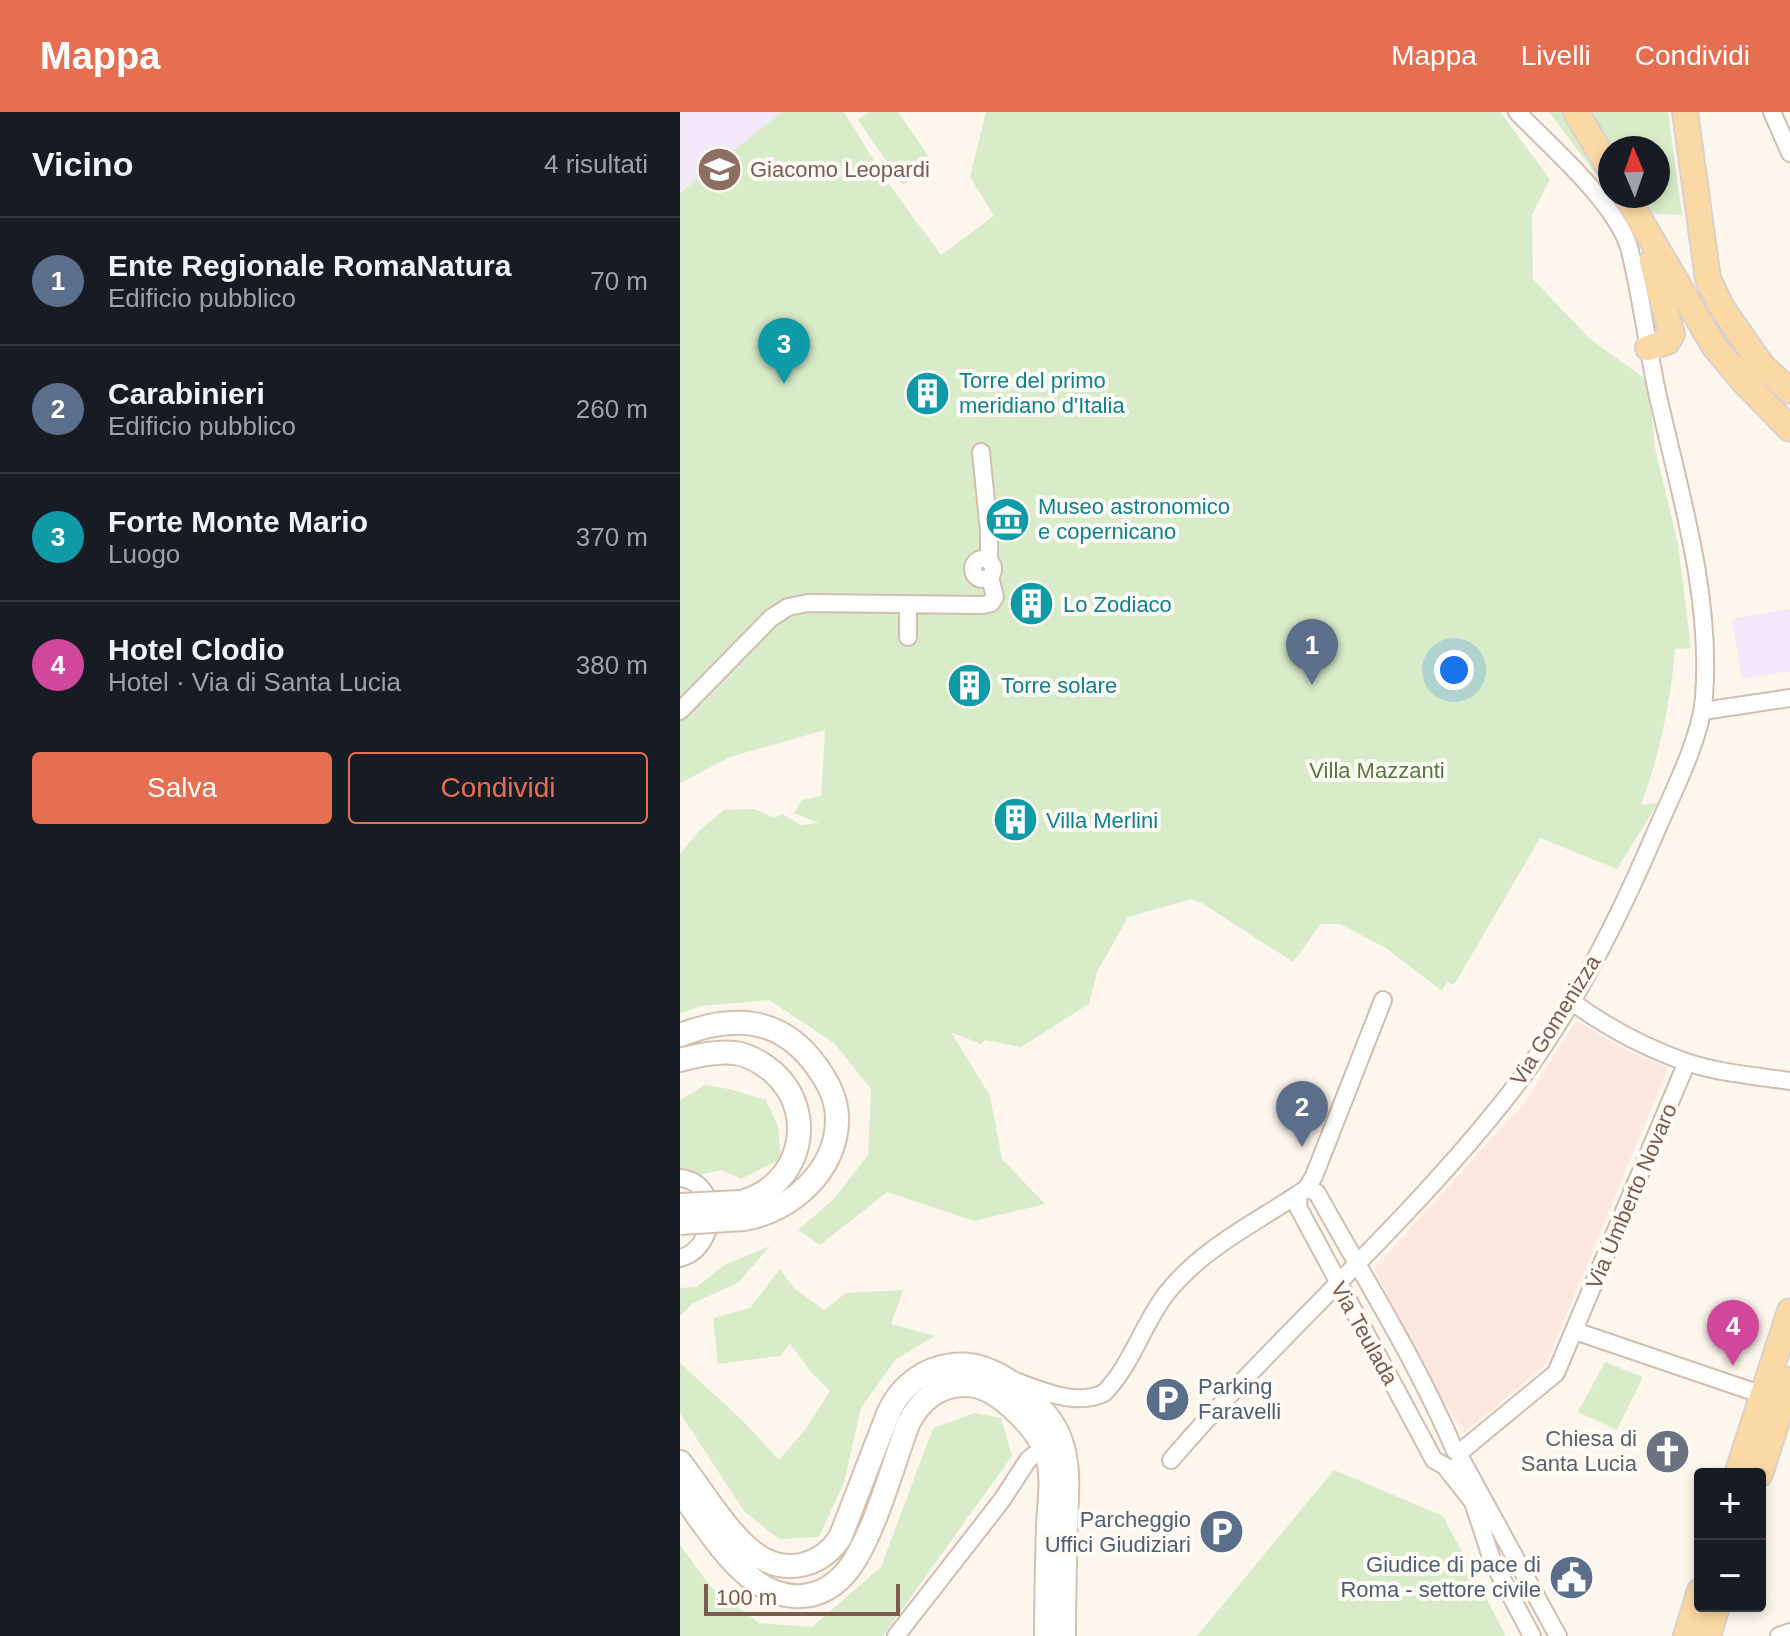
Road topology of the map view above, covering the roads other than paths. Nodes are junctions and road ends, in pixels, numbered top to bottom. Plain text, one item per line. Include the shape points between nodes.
1 (1517, 112) edge
2 (1576, 112) edge
3 (1685, 112) edge
4 (1772, 112) edge
5 (1598, 149) edge
6 (1790, 153) edge
7 (1631, 208) edge
8 (1632, 208) edge
9 (1636, 208) edge
10 (1648, 348) junction
11 (1763, 367) junction
12 (1790, 391) edge
13 (1790, 429) edge
14 (981, 452) dead end
15 (908, 604) junction
16 (908, 637) dead end
17 (1790, 698) edge
18 (680, 711) edge
19 (1703, 711) junction
20 (1383, 1000) dead end
21 (1571, 1001) junction
22 (680, 1035) edge
23 (680, 1060) edge
24 (1687, 1062) junction
25 (1790, 1081) edge
26 (680, 1178) edge
27 (1303, 1191) junction
28 (680, 1205) edge
29 (742, 1211) junction
30 (680, 1223) edge
31 (680, 1258) edge
32 (1358, 1265) junction
33 (1338, 1285) junction
34 (1790, 1311) edge
35 (1575, 1331) junction
36 (1005, 1378) junction
37 (1779, 1393) edge
38 (898, 1419) junction
39 (1045, 1451) junction
40 (1171, 1460) dead end
41 (1451, 1460) junction
42 (680, 1462) edge
43 (1740, 1468) edge
44 (1761, 1468) edge
45 (680, 1492) edge
46 (1057, 1527) junction
47 (1694, 1610) edge
48 (1715, 1612) edge
49 (1055, 1630) edge
50 (1790, 1632) edge
51 (896, 1636) edge
52 (1532, 1636) edge
53 (1558, 1636) edge
54 (1686, 1636) edge
55 (1708, 1636) edge
56 (1779, 1636) edge

1 - 10 street, Via Gomenizza via 1620,226 1633,263
2 - 5 main road
3 - 11 main road via 1708,279
4 - 6 street
7 - 10 main road via 1671,330 1669,341
8 - 13 main road via 1707,336
9 - 11 main road via 1658,226 1718,323
10 - 19 street, Via Gomenizza via 1701,600
11 - 12 main road
14 - 15 street via 995,597 983,605
15 - 16 street
15 - 18 street via 808,603 783,609
17 - 19 street
19 - 21 street, Via Gomenizza via 1632,887
20 - 27 street via 1314,1176
21 - 24 street via 1630,1037
21 - 32 street, Via Gomenizza via 1512,1091
22 - 29 main road via 738,1023 775,1029 811,1059 832,1092 835,1134 819,1173 778,1209
23 - 29 main road via 722,1052 748,1056 775,1074 793,1097 799,1128 793,1158 767,1192
24 - 25 street
24 - 35 street, Via Umberto Novaro
26 - 31 street via 705,1190 709,1220 700,1247
27 - 32 street, Via Teulada via 1317,1193
27 - 33 street, Via Teulada via 1298,1207
27 - 36 street via 1228,1237 1187,1271 1161,1302 1104,1393 1070,1397
28 - 29 main road, bridge
29 - 30 main road, bridge
32 - 33 street, Via Gomenizza
32 - 41 street, Via Teulada via 1422,1382
33 - 40 street, Via Gomenizza
33 - 41 street, Via Teulada via 1434,1460
34 - 37 main road
35 - 37 street
35 - 41 street, Via Umberto Novaro via 1556,1373
36 - 38 main road via 968,1365 941,1367 898,1394
36 - 46 main road via 1031,1399 1060,1439 1066,1467
37 - 43 main road
37 - 44 main road
38 - 39 main road via 949,1387 975,1386 1017,1412
38 - 42 main road via 840,1538 810,1564 790,1566 760,1557 738,1538
38 - 45 main road via 860,1550 849,1569 829,1586 802,1596 779,1596 760,1585 739,1567
39 - 46 main road
39 - 51 street via 1030,1457
41 - 52 street, Via Teulada via 1473,1502 1492,1560
41 - 53 street, Via Teulada
46 - 49 main road
47 - 54 main road
48 - 55 main road
50 - 56 street

